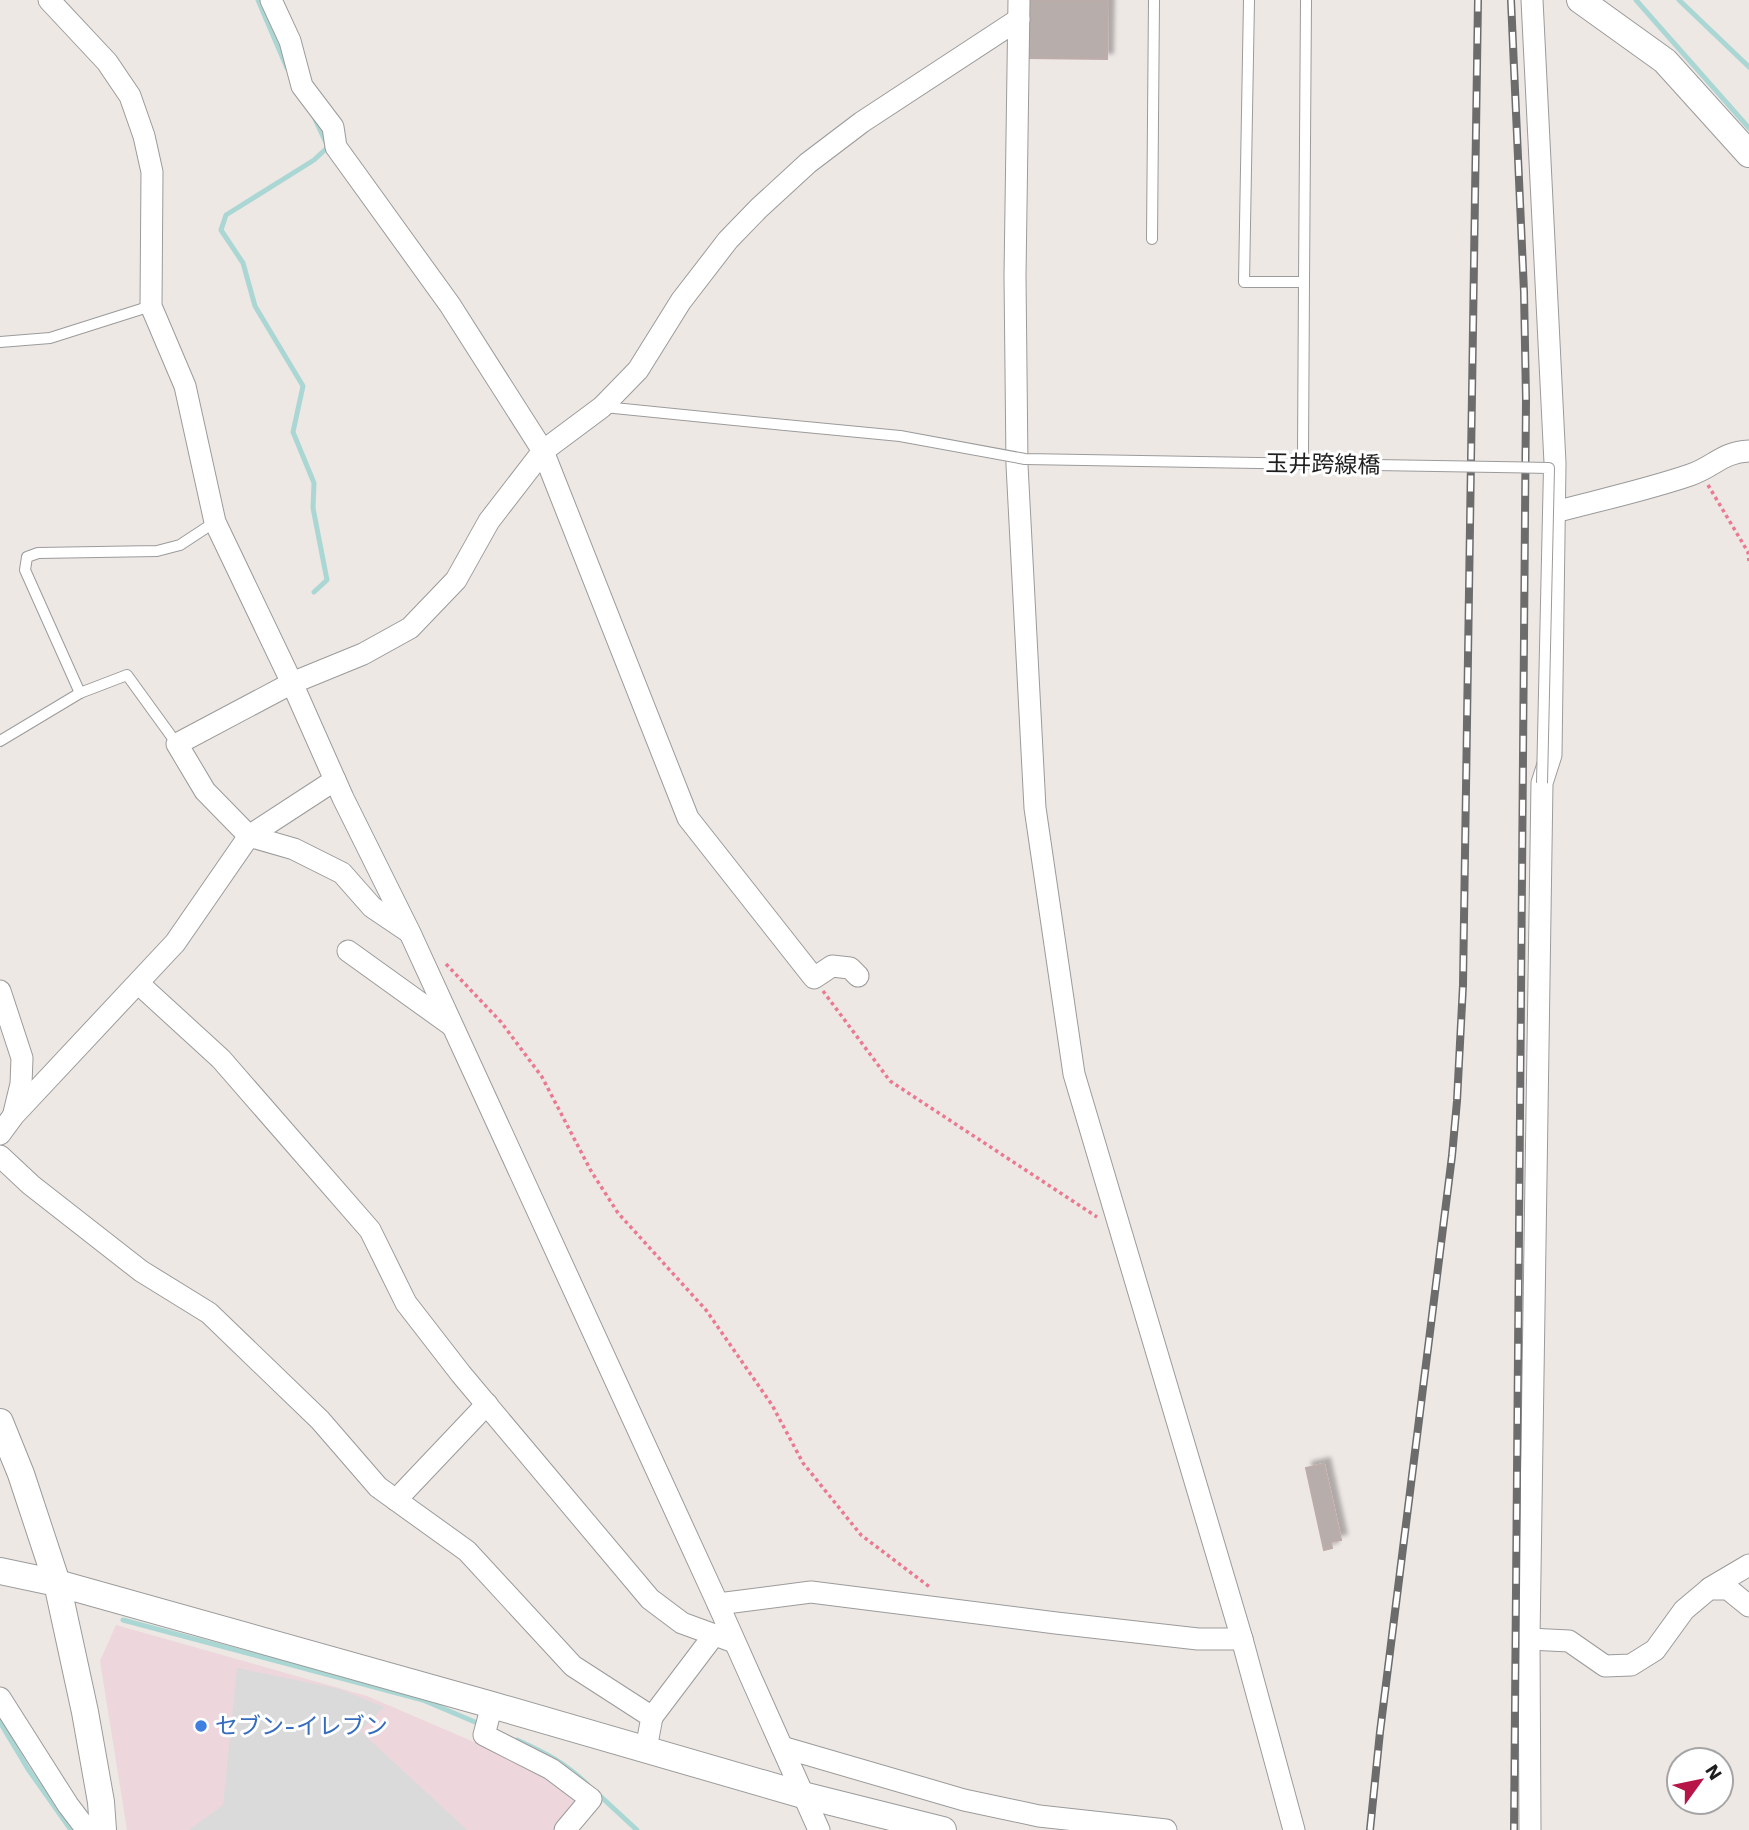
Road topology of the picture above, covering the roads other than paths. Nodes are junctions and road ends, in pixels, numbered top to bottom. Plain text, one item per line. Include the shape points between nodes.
1 (49, 0) edge
2 (271, 0) edge
3 (1154, 0) edge
4 (1249, 0) edge
5 (1306, 0) edge
6 (1532, 0) edge
7 (1580, 0) edge
8 (1019, 10) edge
9 (1749, 154) edge
10 (1152, 239) dead end
11 (1304, 282) junction
12 (151, 306) junction
13 (0, 342) edge
14 (602, 407) junction
15 (1749, 451) edge
16 (543, 452) junction
17 (1303, 452) dead end
18 (1555, 512) junction
19 (215, 522) junction
20 (292, 683) junction
21 (80, 693) junction
22 (0, 741) edge
23 (177, 744) junction
24 (335, 780) junction
25 (1542, 783) junction
26 (250, 836) junction
27 (410, 933) junction
28 (348, 951) dead end
29 (858, 976) dead end
30 (138, 984) junction
31 (0, 991) edge
32 (453, 1026) junction
33 (14, 1115) junction
34 (0, 1134) edge
35 (0, 1156) edge
36 (487, 1404) junction
37 (0, 1422) edge
38 (396, 1500) junction
39 (1749, 1565) edge
40 (0, 1571) edge
41 (57, 1583) junction
42 (1709, 1589) junction
43 (718, 1604) junction
44 (1749, 1606) edge
45 (724, 1639) junction
46 (1242, 1639) junction
47 (1529, 1639) junction
48 (0, 1698) edge
49 (652, 1717) junction
50 (489, 1718) junction
51 (782, 1747) junction
52 (646, 1749) junction
53 (803, 1795) junction
54 (87, 1830) edge
55 (103, 1830) edge
56 (565, 1830) edge
57 (819, 1830) edge
58 (943, 1830) edge
59 (1166, 1830) edge
60 (1294, 1830) edge
61 (1531, 1830) edge

1 - 12 street via 107,62 130,96 144,136 152,172
2 - 16 street via 290,41 302,86 333,127 336,147 450,305
3 - 10 lane
4 - 11 lane via 1244,282
5 - 11 lane
6 - 18 street via 1553,382
7 - 9 street via 1665,61
8 - 14 street via 808,163 760,208 728,240 681,301 638,370
8 - 46 street via 1017,465 1035,808 1074,1074
11 - 17 lane
12 - 13 lane via 50,338
12 - 19 street via 184,386
14 - 16 street
14 - 25 lane, 玉井跨線橋, bridge via 900,436 1025,459 1549,468
15 - 18 street via 1727,454 1699,471 1662,484
16 - 20 street via 489,521 456,580 410,628 363,654
16 - 29 street via 688,818 814,978 832,966 850,968
18 - 25 street via 1551,755
19 - 20 street
19 - 21 lane via 180,545 157,551 27,557 25,570
20 - 23 street
20 - 24 street
21 - 22 lane
21 - 23 lane via 127,675
23 - 26 street via 205,791
24 - 26 street
24 - 27 street
25 - 47 street
26 - 27 street via 294,849 342,873 372,906
26 - 30 street via 175,943
27 - 32 street
28 - 32 street
30 - 33 street
30 - 36 street via 221,1059 370,1230 405,1303
31 - 33 street via 22,1058
32 - 43 street
33 - 34 street
35 - 38 street via 141,1271 209,1313 320,1420 378,1487
36 - 38 street
36 - 45 street via 650,1599 682,1623
37 - 41 street
38 - 49 street via 467,1551 573,1666
39 - 42 street
40 - 41 street
41 - 50 street
41 - 55 street via 102,1802
42 - 44 street via 1728,1589
42 - 47 street via 1684,1610 1655,1650 1631,1665 1605,1666 1569,1641
43 - 45 street
43 - 46 street via 811,1592 1198,1639
45 - 49 street
45 - 51 street
46 - 60 street
47 - 61 street
48 - 54 street
49 - 52 street
50 - 52 street
50 - 56 street via 591,1799
51 - 53 street
51 - 59 street via 964,1800 1039,1816
52 - 53 street
53 - 57 street
53 - 58 street

